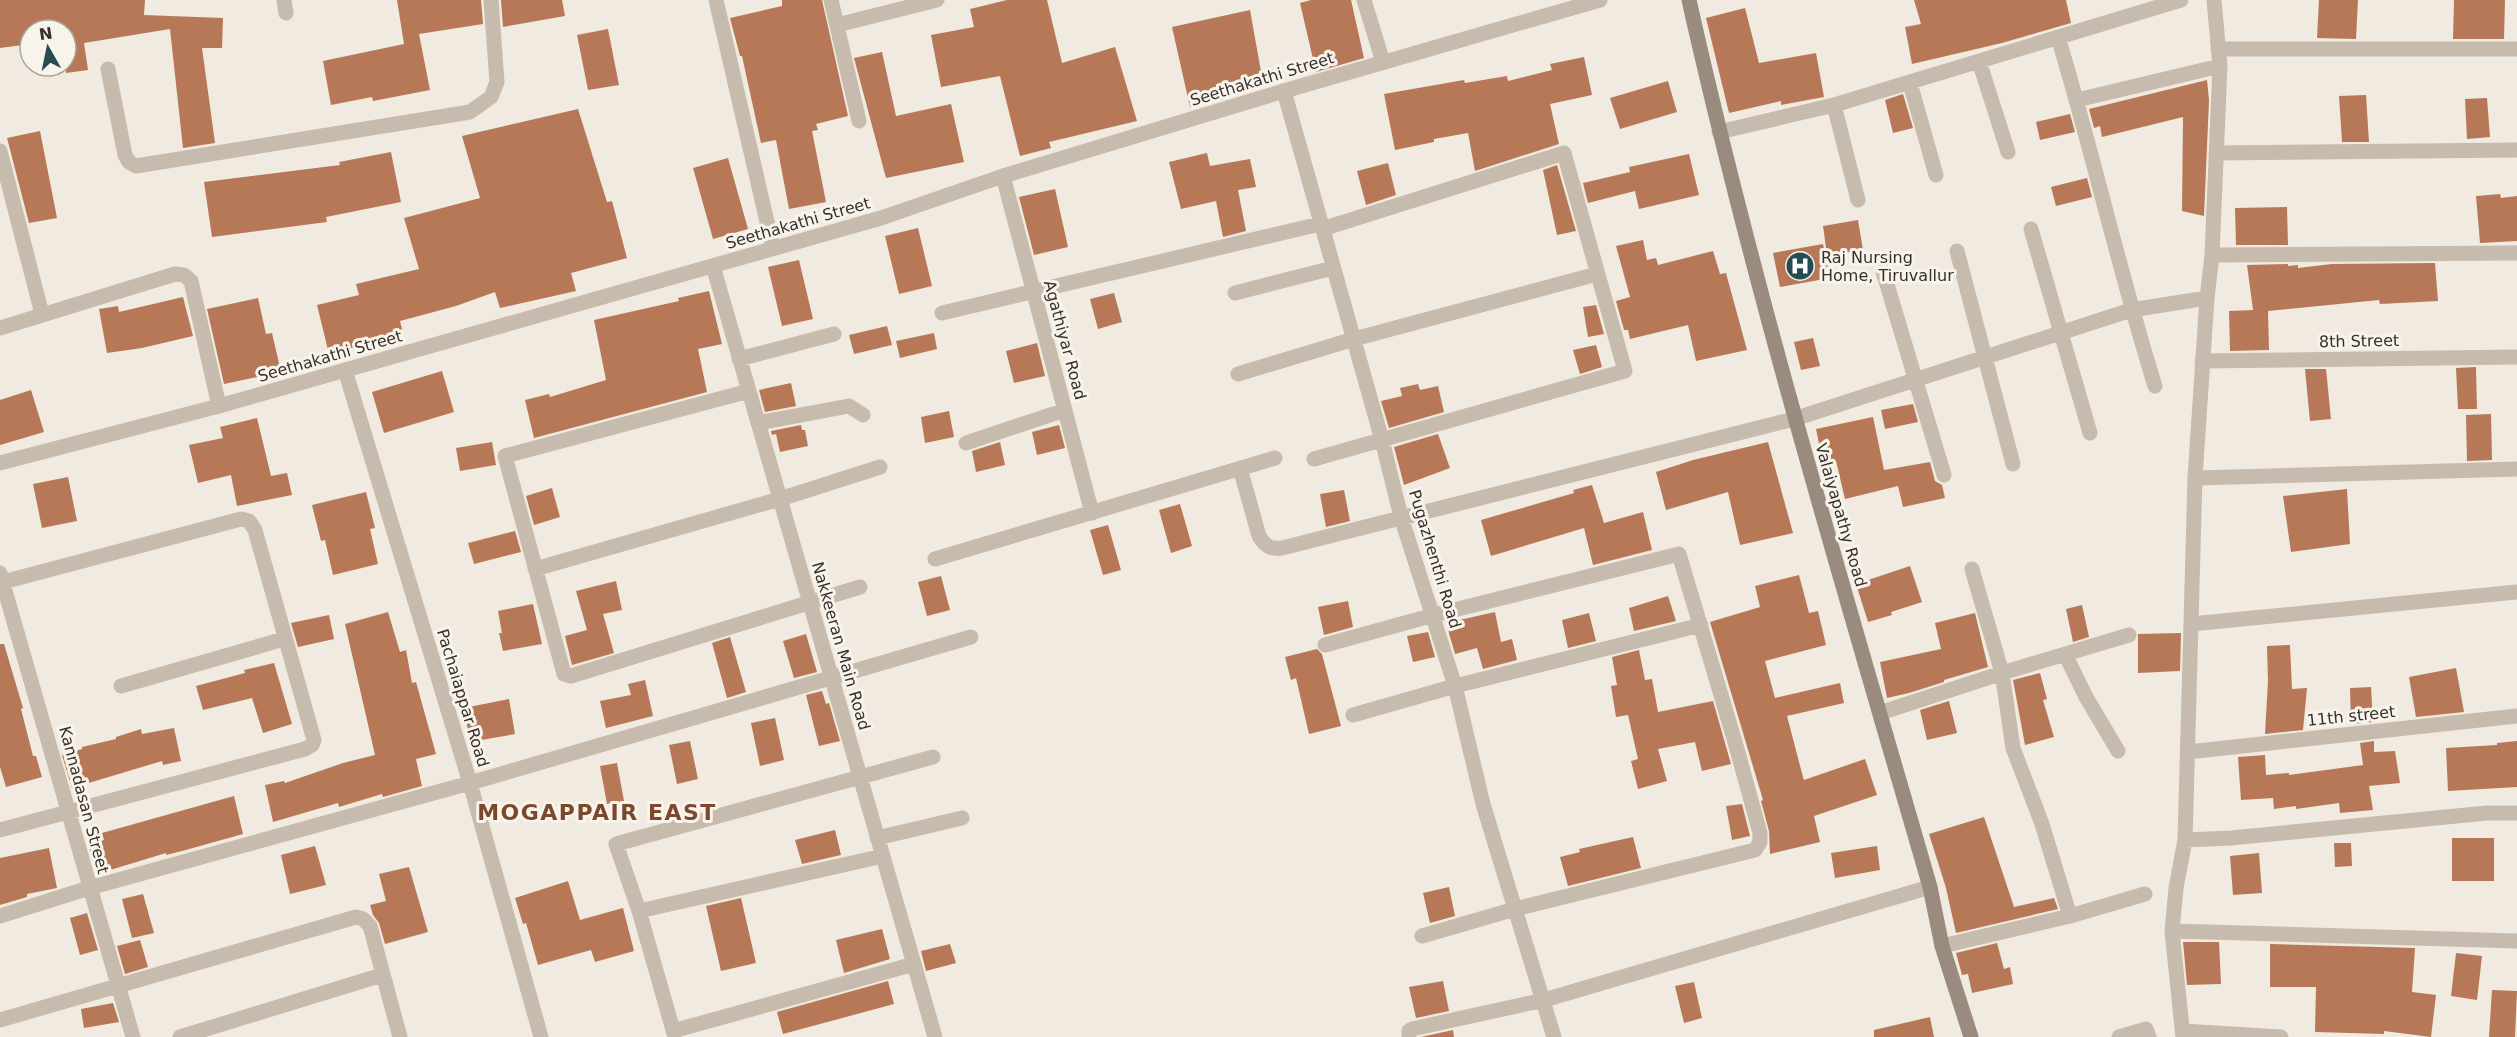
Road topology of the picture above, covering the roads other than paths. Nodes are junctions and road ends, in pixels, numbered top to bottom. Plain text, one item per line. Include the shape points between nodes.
1 (491, 0) edge
2 (716, 0) edge
3 (831, 0) edge
4 (937, 0) edge
5 (1364, 0) edge
6 (1600, 0) edge
7 (1689, 0) edge
8 (2181, 0) edge
9 (2214, 0) edge
10 (837, 25) junction
11 (2058, 37) junction
12 (2218, 49) junction
13 (2517, 49) edge
14 (1979, 61) junction
15 (1383, 62) junction
16 (2220, 66) junction
17 (108, 69) dead end
18 (1910, 83) junction
19 (1284, 91) junction
20 (2077, 100) junction
21 (1834, 105) junction
22 (859, 121) dead end
23 (1719, 132) junction
24 (2517, 150) edge
25 (0, 151) edge
26 (2008, 152) dead end
27 (2216, 153) junction
28 (1936, 175) dead end
29 (1003, 176) junction
30 (1858, 200) dead end
31 (1321, 226) junction
32 (2031, 229) dead end
33 (773, 248) junction
34 (1957, 251) dead end
35 (2517, 253) edge
36 (2212, 255) junction
37 (713, 266) junction
38 (1333, 268) junction
39 (1883, 271) dead end
40 (1597, 274) junction
41 (1034, 292) junction
42 (1235, 292) dead end
43 (2207, 298) junction
44 (2131, 310) junction
45 (942, 313) dead end
46 (42, 314) junction
47 (0, 328) edge
48 (2062, 332) junction
49 (834, 334) dead end
50 (1353, 339) junction
51 (1985, 357) junction
52 (2517, 357) edge
53 (739, 359) junction
54 (2202, 361) junction
55 (345, 370) junction
56 (1238, 374) dead end
57 (1915, 379) junction
58 (2155, 387) dead end
59 (749, 391) junction
60 (219, 406) junction
61 (1065, 410) junction
62 (863, 415) dead end
63 (1794, 418) junction
64 (758, 423) junction
65 (2090, 433) dead end
66 (1382, 440) junction
67 (966, 443) dead end
68 (1275, 458) dead end
69 (1314, 459) dead end
70 (0, 463) edge
71 (2013, 464) dead end
72 (880, 467) dead end
73 (1240, 468) junction
74 (2517, 469) edge
75 (1944, 475) dead end
76 (2195, 478) junction
77 (780, 499) junction
78 (1092, 513) junction
79 (1401, 517) junction
80 (935, 559) dead end
81 (1972, 569) dead end
82 (535, 570) junction
83 (1, 577) edge
84 (860, 587) dead end
85 (2517, 592) edge
86 (810, 603) junction
87 (1434, 615) junction
88 (2191, 624) junction
89 (1701, 625) junction
90 (2129, 635) dead end
91 (971, 638) dead end
92 (284, 639) junction
93 (1325, 645) dead end
94 (2065, 654) junction
95 (2002, 673) junction
96 (832, 679) junction
97 (121, 686) dead end
98 (1455, 686) junction
99 (1880, 713) junction
100 (1353, 715) dead end
101 (2517, 716) edge
102 (2118, 751) dead end
103 (2188, 752) junction
104 (933, 757) dead end
105 (860, 776) junction
106 (471, 783) junction
107 (68, 810) junction
108 (2517, 813) edge
109 (962, 818) dead end
110 (0, 830) edge
111 (877, 838) junction
112 (2185, 840) junction
113 (883, 856) junction
114 (1930, 887) junction
115 (89, 888) junction
116 (2145, 894) dead end
117 (1515, 909) junction
118 (639, 911) junction
119 (0, 916) edge
120 (2070, 916) junction
121 (2172, 931) junction
122 (1422, 936) dead end
123 (2517, 940) edge
124 (1942, 946) junction
125 (914, 964) junction
126 (382, 975) junction
127 (119, 987) junction
128 (1544, 1000) junction
129 (0, 1020) edge
130 (674, 1034) edge
131 (2183, 1034) edge
132 (133, 1037) edge
133 (180, 1037) edge
134 (400, 1037) edge
135 (541, 1037) edge
136 (935, 1037) edge
137 (1409, 1037) edge
138 (1554, 1037) edge
139 (1971, 1037) edge
140 (2119, 1037) edge
141 (2149, 1037) edge
142 (2281, 1037) edge

1 - 17 street via 497,82 491,97 470,112 136,166 125,155
2 - 33 street
3 - 10 street
4 - 10 street
5 - 15 street
6 - 15 street, Seethakathi Street
7 - 23 main road, Valaiyapathy Road
8 - 11 street
9 - 12 street
10 - 22 street
11 - 14 street
11 - 20 street
12 - 13 street
12 - 16 street
14 - 18 street
14 - 26 street
15 - 19 street, Seethakathi Street
16 - 20 street
16 - 27 street
18 - 21 street
18 - 28 street
19 - 29 street, Seethakathi Street
19 - 31 street, Pugazhenthi Road
20 - 44 street
21 - 23 street
21 - 30 street
23 - 63 main road, Valaiyapathy Road
24 - 27 street
25 - 46 street
27 - 36 street
29 - 33 street, Seethakathi Street via 881,218
29 - 41 street, Agathiyar Road
31 - 38 street, Pugazhenthi Road
31 - 40 street via 1564,153
31 - 41 street
32 - 48 street
33 - 37 street, Seethakathi Street
34 - 51 street
35 - 36 street
36 - 43 street
37 - 53 street, Nakkeeran Main Road
37 - 55 street, Seethakathi Street
38 - 42 street
38 - 50 street, Pugazhenthi Road
39 - 57 street
40 - 50 street
40 - 66 street via 1625,371
41 - 45 street
41 - 61 street, Agathiyar Road
43 - 44 street
43 - 54 street
44 - 48 street
44 - 58 street
46 - 47 street
46 - 60 street via 175,274 184,275 191,281
48 - 51 street
48 - 65 street
49 - 53 street
50 - 56 street
50 - 66 street, Pugazhenthi Road
51 - 57 street
51 - 71 street
52 - 54 street, 8th Street
53 - 59 street, Nakkeeran Main Road
54 - 76 street
55 - 60 street, Seethakathi Street
55 - 106 street, Pachaiappar Road
57 - 63 street
57 - 75 street
59 - 64 street, Nakkeeran Main Road
59 - 82 street via 505,456
60 - 70 street, Seethakathi Street
61 - 67 street
61 - 78 street, Agathiyar Road
62 - 64 street via 849,406
63 - 79 street
63 - 99 main road, Valaiyapathy Road
64 - 77 street, Nakkeeran Main Road
66 - 69 street
66 - 79 street, Pugazhenthi Road
68 - 73 street
72 - 77 street
73 - 78 street
73 - 79 street via 1259,536 1271,549
74 - 76 street
76 - 88 street
77 - 82 street
77 - 86 street, Nakkeeran Main Road
78 - 80 street
79 - 87 street, Pugazhenthi Road
81 - 95 street
82 - 86 street via 562,671 567,676
83 - 92 street via 249,520
83 - 107 street, Kannadasan Street
84 - 86 street
85 - 88 street
86 - 96 street, Nakkeeran Main Road
87 - 89 street via 1679,554
87 - 93 street
87 - 98 street, Pugazhenthi Road
88 - 103 street
89 - 98 street
89 - 117 street via 1760,833 1755,850
90 - 94 street
91 - 96 street
92 - 97 street
92 - 107 street via 313,731 312,746
94 - 95 street
94 - 102 street
95 - 99 street
95 - 120 street via 2013,748 2042,824
96 - 105 street, Nakkeeran Main Road
96 - 106 street
98 - 100 street
98 - 117 street, Pugazhenthi Road via 1482,804
99 - 114 main road, Valaiyapathy Road
101 - 103 street, 11th street
103 - 112 street
104 - 105 street
105 - 111 street, Nakkeeran Main Road
105 - 118 street via 616,844
106 - 115 street
106 - 135 street, Pachaiappar Road
107 - 110 street
107 - 115 street, Kannadasan Street
108 - 112 street
109 - 111 street
111 - 113 street, Nakkeeran Main Road
112 - 121 street
113 - 118 street
113 - 125 street, Nakkeeran Main Road
114 - 124 main road, Valaiyapathy Road
114 - 128 street
115 - 119 street
115 - 127 street, Kannadasan Street
116 - 120 street
117 - 122 street
117 - 128 street, Pugazhenthi Road
118 - 130 street
120 - 124 street
121 - 123 street
121 - 131 street
124 - 139 main road, Valaiyapathy Road
125 - 130 street
125 - 136 street, Nakkeeran Main Road
126 - 127 street via 370,926 356,917
126 - 133 street
126 - 134 street
127 - 129 street
127 - 132 street, Kannadasan Street
128 - 137 street via 1412,1029
128 - 138 street, Pugazhenthi Road
131 - 142 street
140 - 141 street via 2146,1029

